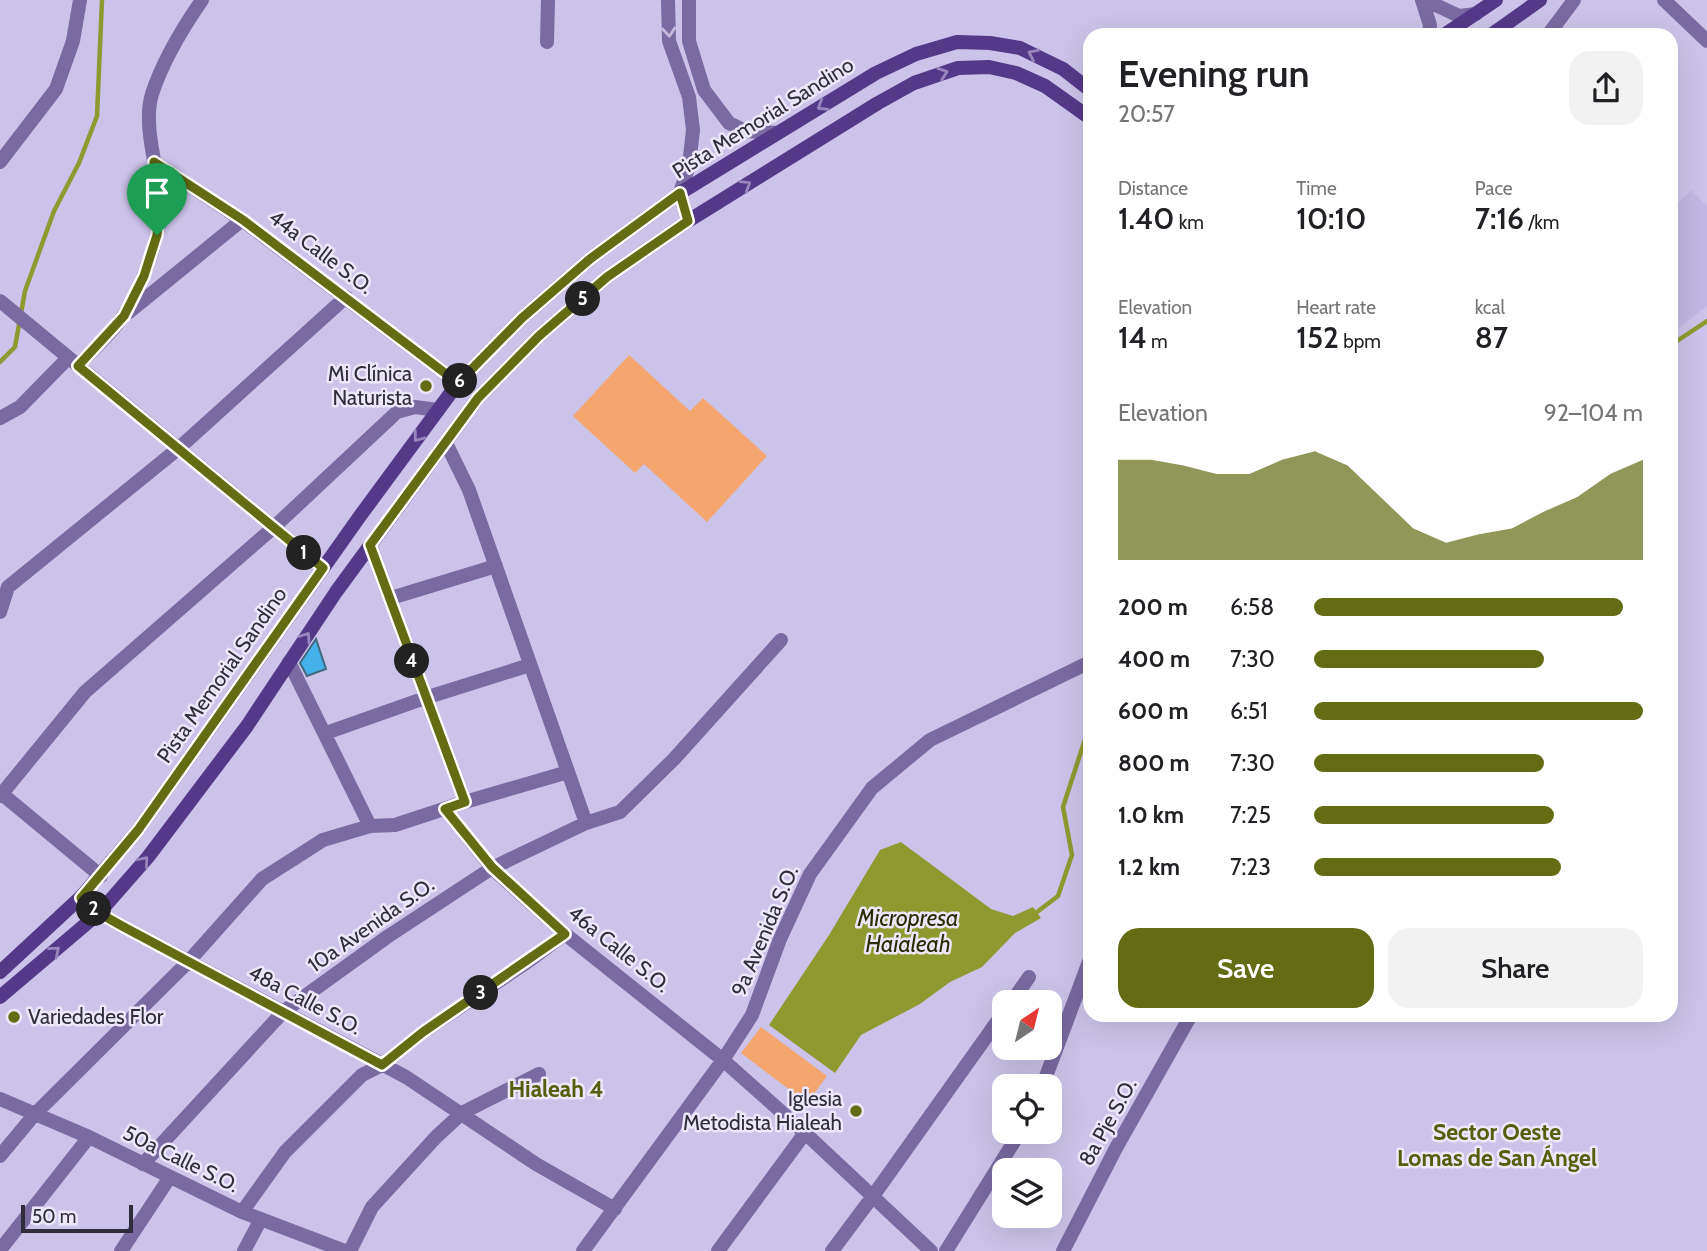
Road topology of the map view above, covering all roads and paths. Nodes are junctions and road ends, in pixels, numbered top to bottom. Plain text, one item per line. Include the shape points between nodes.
1 (80, 0) edge
2 (202, 0) edge
3 (548, 0) edge
4 (668, 0) edge
5 (689, 0) edge
6 (1424, 0) edge
7 (1496, 0) edge
8 (1539, 0) edge
9 (1574, 0) edge
10 (1664, 0) edge
11 (1478, 14) junction
12 (1429, 28) edge
13 (1455, 28) edge
14 (1501, 28) edge
15 (1553, 28) edge
16 (1707, 41) edge
17 (547, 42) dead end
18 (1083, 85) edge
19 (704, 90) junction
20 (689, 97) junction
21 (1083, 113) edge
22 (777, 133) junction
23 (0, 162) edge
24 (154, 162) junction
25 (680, 193) junction
26 (243, 220) junction
27 (688, 221) junction
28 (346, 297) junction
29 (3, 303) edge
30 (124, 316) junction
31 (73, 362) junction
32 (458, 383) junction
33 (438, 410) junction
34 (0, 418) edge
35 (446, 443) junction
36 (179, 448) junction
37 (273, 528) junction
38 (370, 545) junction
39 (496, 566) junction
40 (323, 568) junction
41 (391, 598) junction
42 (0, 612) edge
43 (781, 640) dead end
44 (289, 662) junction
45 (530, 665) junction
46 (1083, 665) edge
47 (425, 698) junction
48 (326, 733) junction
49 (568, 772) junction
50 (1, 795) edge
51 (465, 802) junction
52 (445, 809) junction
53 (586, 823) junction
54 (370, 826) junction
55 (492, 867) junction
56 (101, 876) junction
57 (81, 898) junction
58 (99, 913) junction
59 (565, 934) junction
60 (188, 962) junction
61 (0, 972) edge
62 (1029, 977) dead end
63 (1083, 977) edge
64 (1020, 990) edge
65 (0, 997) edge
66 (283, 1012) junction
67 (1187, 1022) edge
68 (992, 1029) edge
69 (723, 1060) junction
70 (382, 1065) junction
71 (539, 1073) dead end
72 (1047, 1074) edge
73 (0, 1099) edge
74 (462, 1113) junction
75 (33, 1115) junction
76 (805, 1133) junction
77 (89, 1137) junction
78 (1013, 1144) edge
79 (0, 1156) edge
80 (143, 1164) junction
81 (170, 1177) junction
82 (873, 1196) junction
83 (615, 1209) junction
84 (242, 1212) junction
85 (261, 1220) junction
86 (0, 1250) edge
87 (121, 1251) edge
88 (244, 1251) edge
89 (347, 1251) edge
90 (583, 1251) edge
91 (718, 1251) edge
92 (832, 1251) edge
93 (931, 1251) edge
94 (946, 1251) edge
95 (1063, 1251) edge

1 - 23 street via 73,41 56,89
2 - 24 street via 184,26 151,96
3 - 17 street
4 -> 20 street via 669,41
5 - 19 street via 690,41
6 - 11 street via 1459,16
6 - 12 street
7 - 11 main road
8 - 14 main road
9 - 15 street
10 - 16 street
11 - 13 main road
18 -> 22 main road, Pista Memorial Sandino via 1020,48 957,43 916,54 876,73
19 - 20 street
19 - 22 street via 729,123 745,131
20 - 25 street via 693,130
27 -> 21 main road via 878,103 914,83 958,68 989,67 1016,73 1045,86
22 - 25 main road, Pista Memorial Sandino
24 - 26 street, 44a Calle S.O.
24 - 30 street via 161,197 157,235
25 - 27 street
25 - 32 main road, Pista Memorial Sandino via 590,259 522,318
26 - 28 street, 44a Calle S.O.
26 - 30 street
27 - 35 main road via 607,277 539,336 478,398
28 - 32 street, 44a Calle S.O.
28 - 36 street
29 - 31 street
30 - 31 street
31 - 34 street
31 - 36 street
32 - 33 main road, Pista Memorial Sandino
33 - 37 street via 415,407 397,412
33 -> 40 main road, Pista Memorial Sandino
35 - 38 main road
35 - 39 street via 470,489
36 - 37 street
36 - 42 street via 8,587
37 - 40 street
37 - 50 street via 85,692
38 - 41 street
44 -> 38 main road
39 - 41 street
39 - 45 street
40 - 56 main road, Pista Memorial Sandino via 174,781
41 - 47 street
43 - 53 street, 10a Avenida S.O. via 674,760 620,812
44 - 48 street
58 -> 44 main road via 165,835
45 - 47 street
45 - 49 street
46 - 69 street, 9a Avenida S.O. via 930,740 872,788 810,874 752,1015
47 - 48 street
47 - 51 street
48 - 54 street
49 - 51 street
49 - 53 street
50 - 56 street
51 - 52 street
52 - 54 street via 395,825
52 - 55 street, 46a Calle S.O.
53 - 55 street, 10a Avenida S.O.
54 - 60 street via 323,840 262,879
55 - 59 street, 46a Calle S.O.
55 - 66 street, 10a Avenida S.O.
56 - 57 main road, Pista Memorial Sandino
57 - 58 street, 48a Calle S.O.
57 - 61 main road, Pista Memorial Sandino
58 - 60 street, 48a Calle S.O.
65 -> 58 main road
59 - 69 street, 46a Calle S.O.
59 - 70 street
60 - 66 street, 48a Calle S.O.
60 - 75 street
62 - 64 street
63 - 72 street
66 - 70 street, 48a Calle S.O.
66 - 80 street, 10a Avenida S.O.
67 - 95 street, 8a Pje S.O.
68 - 82 street
69 - 76 street, 46a Calle S.O.
69 - 83 street, 9a Avenida S.O.
70 - 74 street, 48a Calle S.O.
70 - 84 street via 362,1075 285,1152
71 - 74 street
73 - 75 street, 50a Calle S.O.
74 - 83 street, 48a Calle S.O. via 536,1164
74 - 89 street via 372,1207
75 - 77 street, 50a Calle S.O.
75 - 79 street
76 - 82 street, 46a Calle S.O.
76 - 91 street
77 - 80 street, 50a Calle S.O.
77 - 86 street
78 - 94 street
80 - 81 street, 50a Calle S.O.
81 - 84 street, 50a Calle S.O.
81 - 87 street
82 - 92 street
82 - 93 street, 46a Calle S.O.
83 - 90 street, 9a Avenida S.O.
84 - 85 street, 50a Calle S.O.
85 - 88 street
85 - 89 street, 50a Calle S.O.

